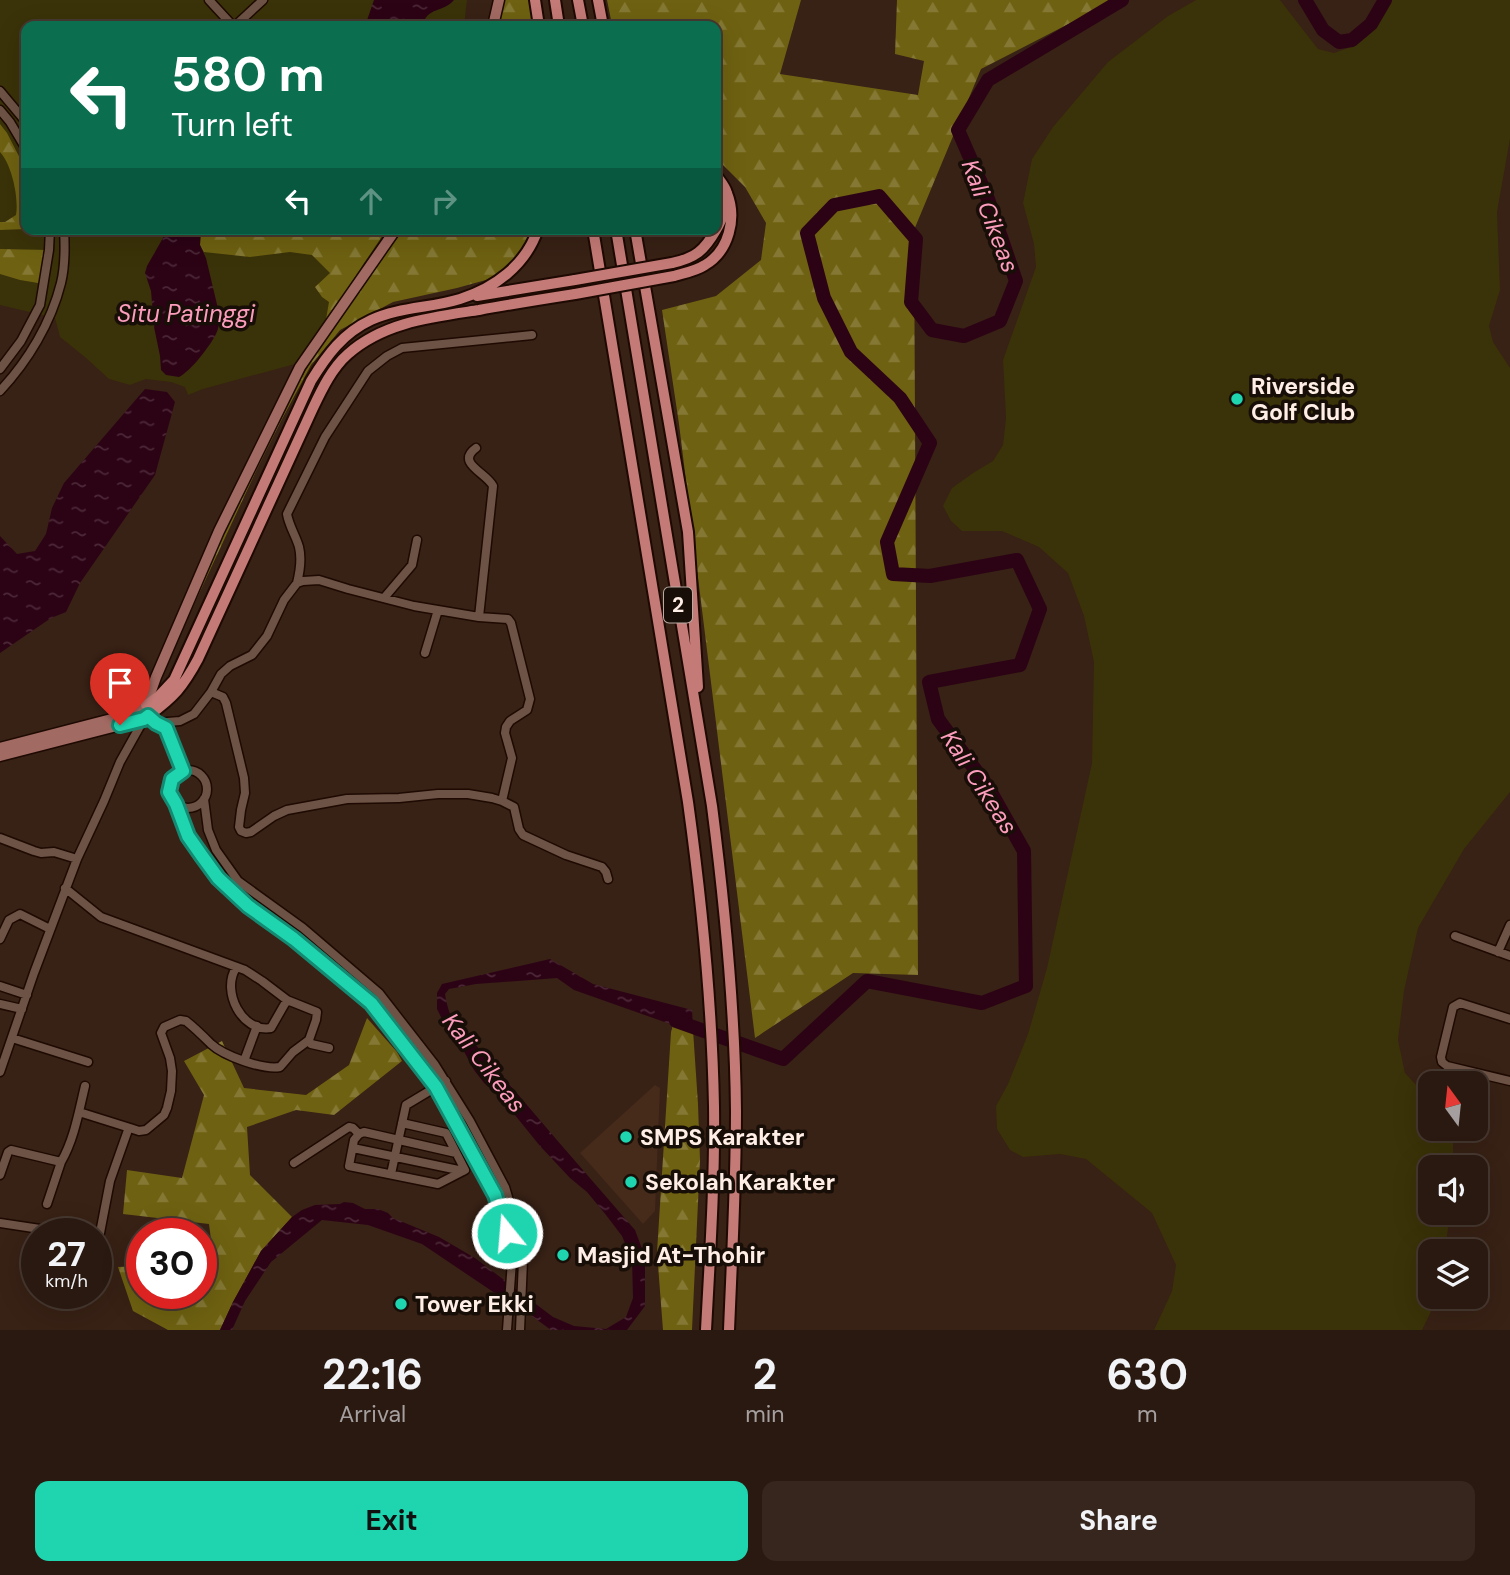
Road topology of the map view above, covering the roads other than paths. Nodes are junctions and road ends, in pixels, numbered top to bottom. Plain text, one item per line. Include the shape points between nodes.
1 (209, 0) edge
2 (263, 0) edge
3 (499, 0) edge
4 (535, 0) edge
5 (555, 0) edge
6 (579, 0) edge
7 (597, 0) edge
8 (229, 21) edge
9 (240, 21) edge
10 (494, 21) edge
11 (538, 21) edge
12 (558, 21) edge
13 (582, 21) edge
14 (602, 21) edge
15 (0, 91) edge
16 (0, 110) edge
17 (21, 116) edge
18 (21, 141) edge
19 (721, 182) edge
20 (721, 202) edge
21 (721, 220) edge
22 (50, 235) edge
23 (64, 235) edge
24 (392, 235) edge
25 (535, 235) edge
26 (594, 235) edge
27 (617, 235) edge
28 (636, 235) edge
29 (714, 235) edge
30 (49, 250) junction
31 (64, 252) junction
32 (460, 299) junction
33 (532, 335) dead end
34 (0, 369) edge
35 (0, 391) edge
36 (476, 448) dead end
37 (416, 540) dead end
38 (297, 583) junction
39 (384, 598) junction
40 (438, 610) junction
41 (479, 617) junction
42 (425, 653) dead end
43 (211, 692) junction
44 (149, 716) junction
45 (0, 748) edge
46 (702, 748) junction
47 (0, 756) edge
48 (183, 771) junction
49 (204, 799) junction
50 (502, 801) junction
51 (176, 804) junction
52 (0, 838) edge
53 (77, 859) junction
54 (608, 879) dead end
55 (65, 888) junction
56 (1510, 925) edge
57 (50, 929) junction
58 (1455, 936) dead end
59 (0, 939) edge
60 (1499, 951) junction
61 (1510, 956) edge
62 (236, 968) junction
63 (0, 986) edge
64 (379, 993) junction
65 (27, 995) junction
66 (287, 1000) junction
67 (371, 1003) junction
68 (0, 1004) edge
69 (23, 1009) junction
70 (1510, 1019) edge
71 (257, 1026) junction
72 (12, 1038) junction
73 (309, 1040) junction
74 (329, 1048) dead end
75 (244, 1061) junction
76 (88, 1062) dead end
77 (0, 1072) edge
78 (1510, 1081) edge
79 (446, 1082) junction
80 (85, 1086) dead end
81 (436, 1087) junction
82 (79, 1112) junction
83 (470, 1121) junction
84 (402, 1123) junction
85 (130, 1128) junction
86 (461, 1130) junction
87 (359, 1134) junction
88 (398, 1140) junction
89 (353, 1148) junction
90 (456, 1153) junction
91 (394, 1157) junction
92 (61, 1162) junction
93 (294, 1163) dead end
94 (463, 1171) junction
95 (391, 1174) junction
96 (0, 1175) edge
97 (47, 1204) dead end
98 (103, 1218) edge
99 (0, 1223) edge
100 (21, 1226) edge
101 (520, 1329) edge
102 (507, 1330) edge
103 (706, 1330) edge
104 (729, 1330) edge

1 - 8 street
2 - 9 street
3 - 10 main road
4 - 11 highway
5 - 12 highway
6 - 13 highway
7 - 14 highway
15 - 17 street
16 - 18 street
19 - 44 highway, bridge via 732,206 732,222 726,241 705,265 674,276 396,326 347,354 313,408 188,678
20 - 21 highway, bridge
22 - 30 street
23 - 31 street
24 - 44 main road via 300,367 219,531 156,677
25 - 32 highway via 523,259 507,275
26 - 103 highway, 2 via 699,886 713,1070
27 - 46 highway, 2
28 - 46 highway via 688,531
29 - 32 highway, bridge via 687,260
30 - 31 street
30 - 34 street via 40,305
31 - 35 street via 62,282 35,346
32 - 44 highway via 371,320 344,337 324,360 174,680
33 - 38 street via 402,348 368,371 325,437 287,514 299,548
36 - 41 street via 470,453 470,463 494,486
37 - 39 street via 412,567
38 - 39 street via 319,580
38 - 43 street via 267,636 251,655 221,674
39 - 40 street
40 - 41 street
40 - 42 street
41 - 50 street via 510,621 530,699 527,710 506,727 512,758
43 - 44 street via 194,715 180,721
43 - 50 street via 226,703 244,779 239,827 246,833 287,810 347,799 468,794
44 - 45 main road via 136,712
44 - 47 main road
44 - 48 street via 166,728
44 - 53 street via 120,762
46 - 104 highway, 2 via 731,981 735,1196
48 - 49 street via 192,770 203,778
48 - 51 street via 170,783
49 - 51 street via 189,808
49 - 64 street via 216,850 238,881 303,928
50 - 54 street via 514,807 523,835 602,867
51 - 67 street via 188,836 218,878
52 - 53 street via 41,853
53 - 55 street
55 - 57 street
55 - 62 street via 101,917
56 - 60 street
57 - 59 street via 20,914 9,920
57 - 65 street
58 - 60 street
60 - 61 street
62 - 66 street
62 - 71 street via 230,982 233,999 238,1011
63 - 65 street
64 - 67 street
64 - 79 street
65 - 69 street
66 - 71 street via 271,1028
66 - 73 street via 317,1012
67 - 81 street
68 - 69 street
69 - 72 street
70 - 78 street via 1455,1004 1441,1057 1447,1066
71 - 75 street
72 - 76 street
72 - 77 street
73 - 74 street
73 - 75 street via 280,1067
75 - 85 street via 214,1046 186,1021 170,1023 161,1033 172,1071 167,1108 146,1130
79 - 81 street
79 - 83 street
80 - 82 street
81 - 84 street via 406,1105
81 - 86 street
82 - 85 street
82 - 92 street
83 - 86 street
83 - 101 street via 505,1187 518,1231 523,1261
84 - 88 street
84 - 90 street via 446,1133
85 - 98 street via 110,1181
86 - 102 street via 495,1195 507,1233 512,1261
87 - 88 street
87 - 89 street
87 - 93 street via 349,1126
88 - 90 street
88 - 91 street
89 - 91 street
89 - 95 street via 349,1166
90 - 94 street
91 - 94 street
91 - 95 street
92 - 96 street via 11,1150
92 - 97 street
94 - 95 street via 438,1184
99 - 100 street

